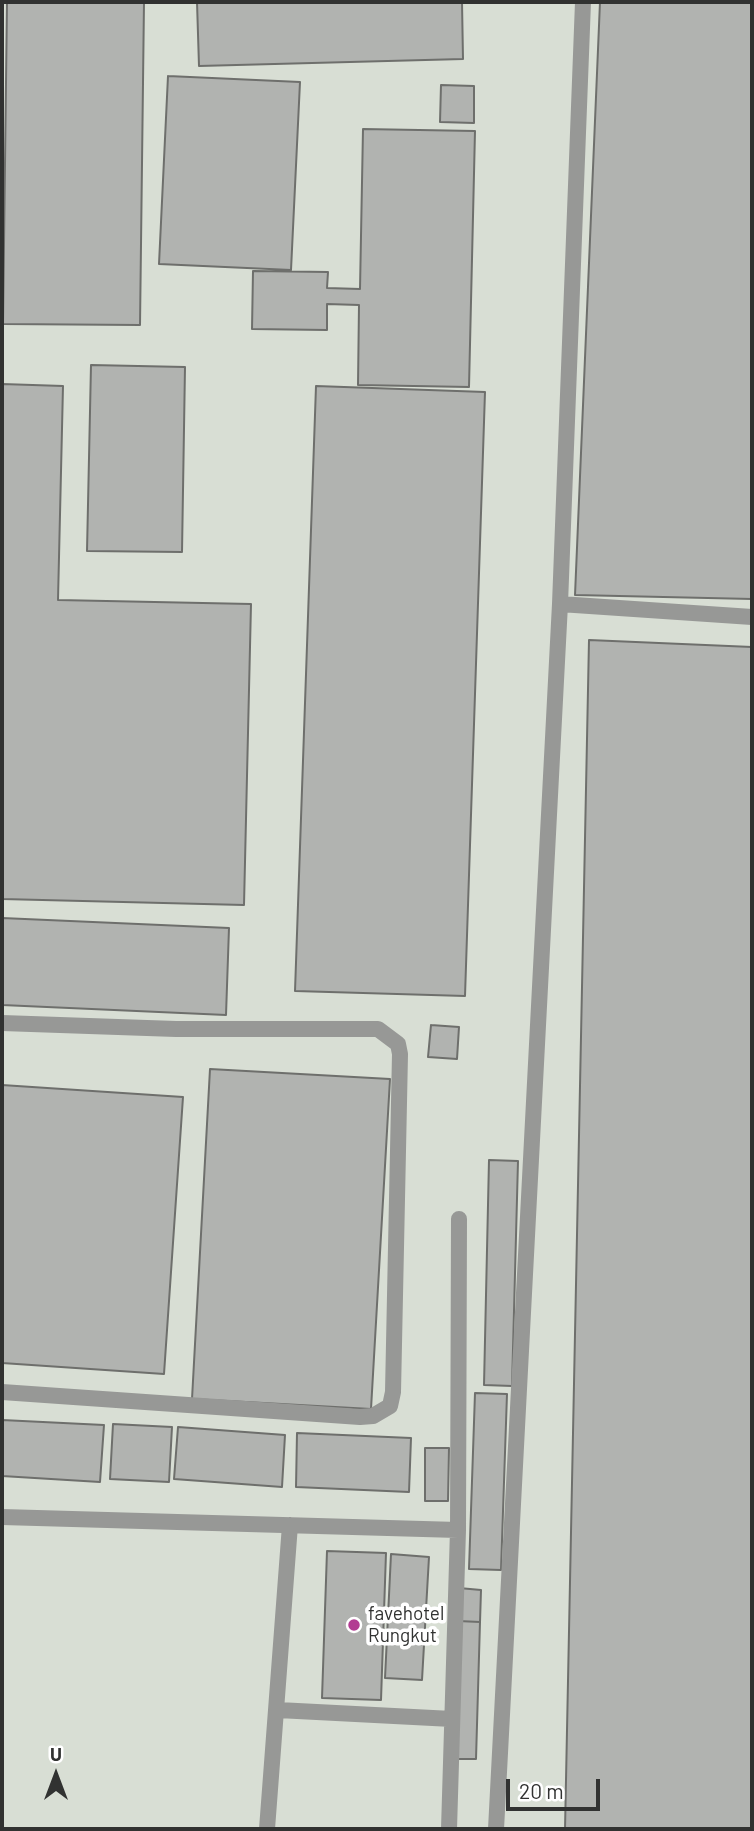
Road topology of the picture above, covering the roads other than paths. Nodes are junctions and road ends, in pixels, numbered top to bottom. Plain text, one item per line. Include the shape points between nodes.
1 (583, 2) edge
2 (560, 604) junction
3 (752, 617) edge
4 (2, 1023) edge
5 (459, 1219) dead end
6 (2, 1392) edge
7 (2, 1517) edge
8 (290, 1525) junction
9 (458, 1530) junction
10 (278, 1710) junction
11 (452, 1720) junction
12 (267, 1829) edge
13 (449, 1829) edge
14 (496, 1829) edge

1 - 2 lane
2 - 3 lane
2 - 14 lane
4 - 6 lane via 378,1029 398,1044 400,1054 390,1406 373,1416 360,1417
5 - 9 lane
7 - 8 lane
8 - 9 lane
8 - 10 lane
9 - 11 lane
10 - 11 lane
10 - 12 lane
11 - 13 lane

